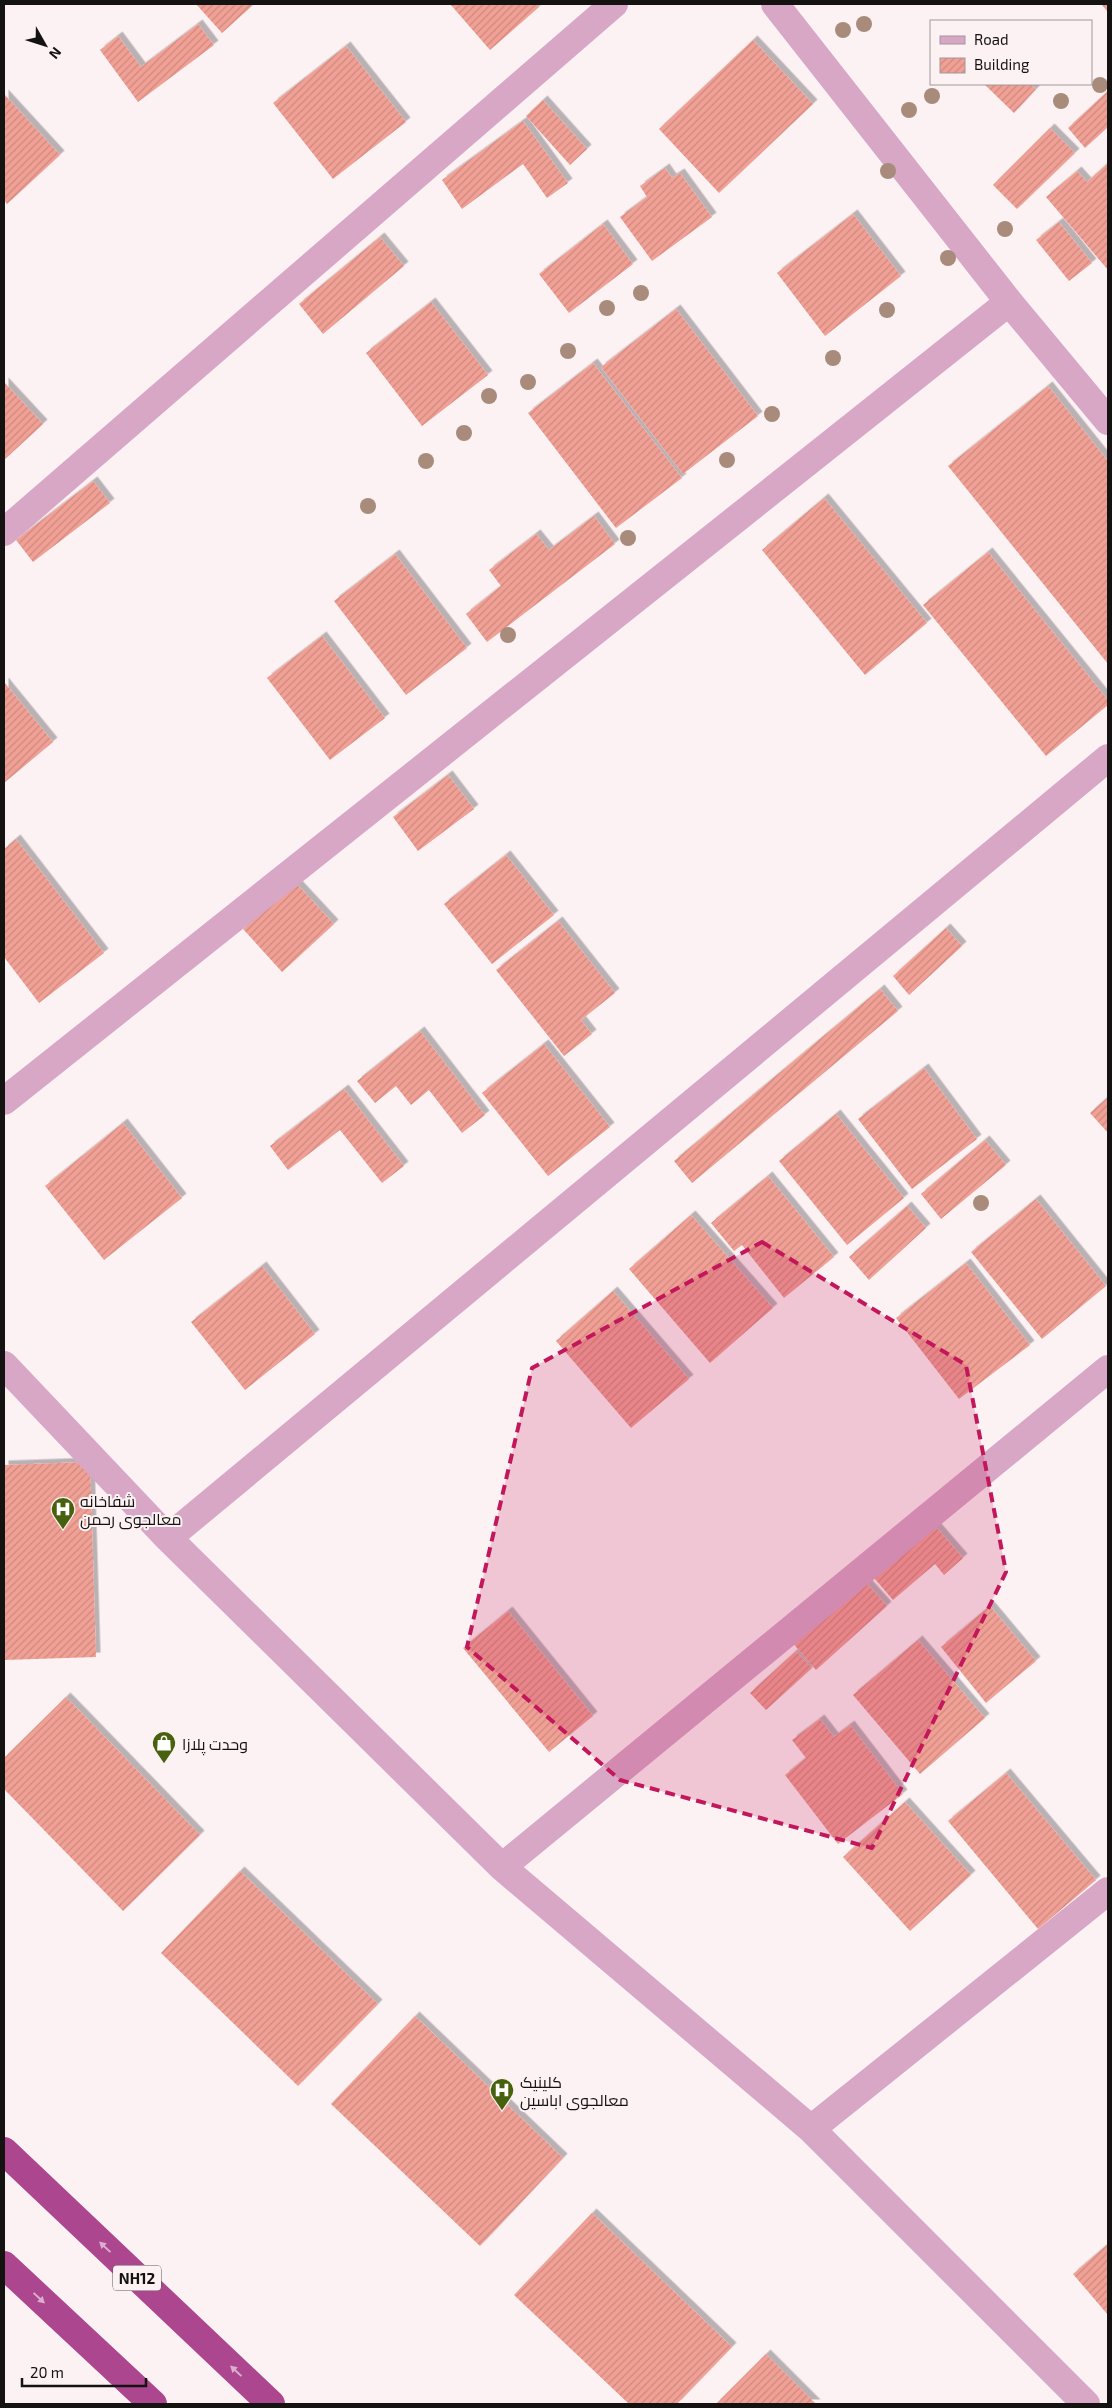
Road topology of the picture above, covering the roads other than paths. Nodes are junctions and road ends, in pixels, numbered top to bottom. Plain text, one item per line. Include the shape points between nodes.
1 (614, 4) edge
2 (775, 4) edge
3 (1009, 302) junction
4 (1108, 421) edge
5 (4, 532) edge
6 (1108, 758) edge
7 (4, 1101) edge
8 (4, 1365) edge
9 (1108, 1369) edge
10 (168, 1538) junction
11 (502, 1867) junction
12 (1108, 1891) edge
13 (811, 2129) junction
14 (4, 2151) edge
15 (4, 2265) edge
16 (153, 2404) edge
17 (271, 2404) edge
18 (1086, 2404) edge

1 - 5 street
2 - 3 street
3 - 4 street
3 - 7 street
6 - 10 street
8 - 10 street
9 - 11 street
10 - 11 street
11 - 13 street
12 - 13 street
13 - 18 street
17 -> 14 highway, NH12
15 -> 16 highway

